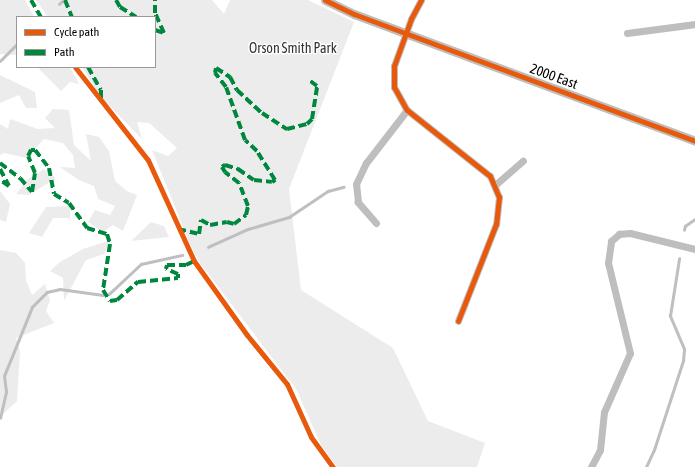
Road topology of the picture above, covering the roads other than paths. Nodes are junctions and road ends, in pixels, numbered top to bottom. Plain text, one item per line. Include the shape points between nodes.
1 (325, 0) edge
2 (421, 0) edge
3 (695, 24) edge
4 (627, 33) dead end
5 (406, 34) junction
6 (408, 110) junction
7 (695, 141) edge
8 (523, 161) dead end
9 (495, 185) junction
10 (376, 223) dead end
11 (695, 249) edge
12 (458, 321) dead end
13 (591, 467) edge

1 - 5 street, 2000 East
2 - 5 street
3 - 4 street
5 - 6 street via 393,76 398,96
5 - 7 street, 2000 East
6 - 9 street via 458,152 484,169
6 - 10 street via 370,157 356,184 358,202
8 - 9 street
9 - 12 street via 499,197 498,217
11 - 13 street via 630,233 619,234 610,241 608,263 630,353 604,412 600,450

